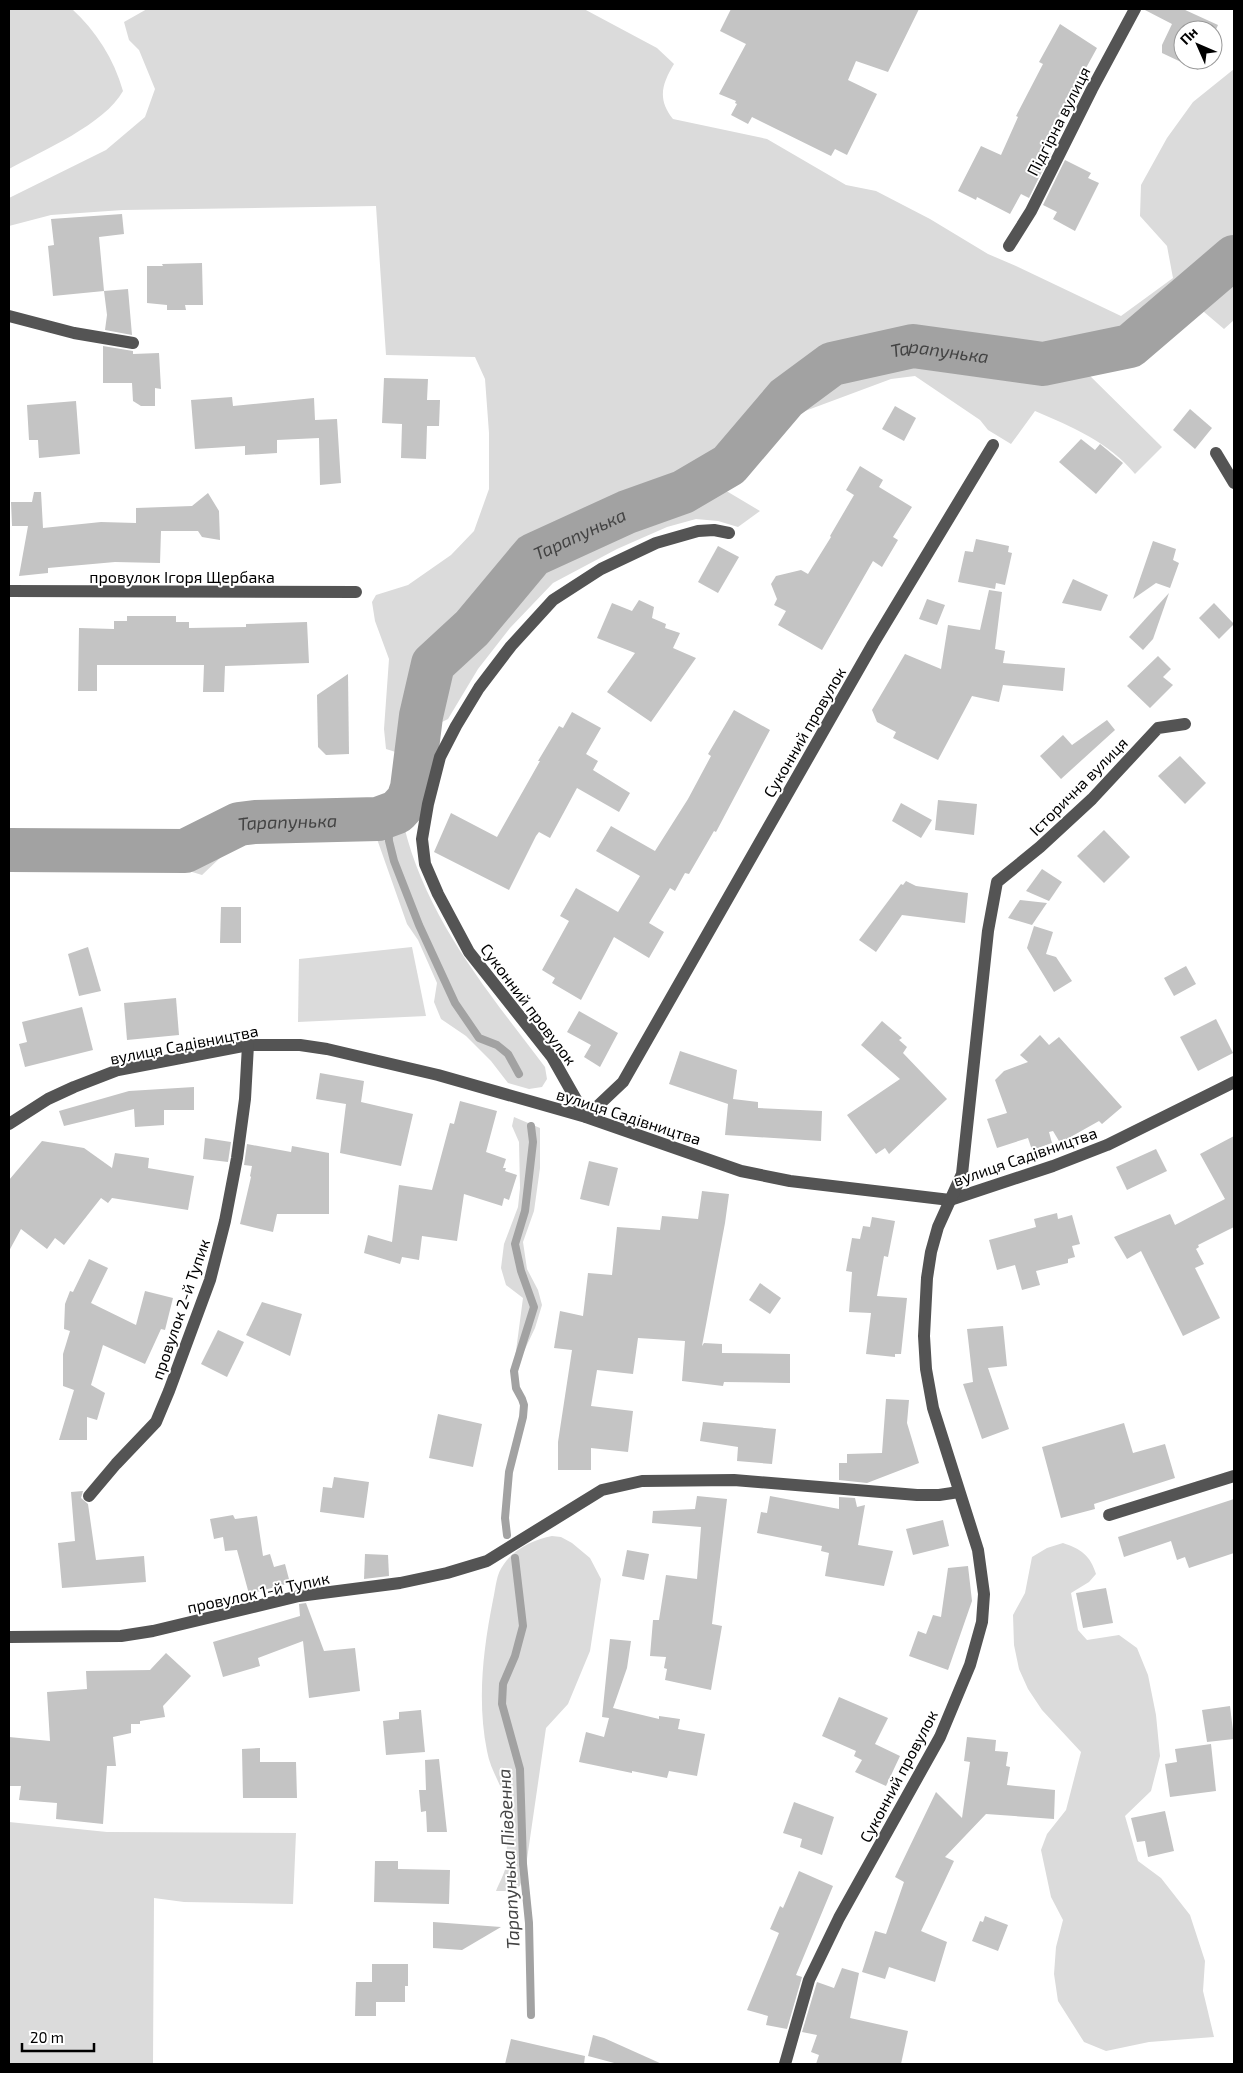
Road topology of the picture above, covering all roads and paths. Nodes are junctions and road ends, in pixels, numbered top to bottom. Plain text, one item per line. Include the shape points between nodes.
1 (1135, 9) edge
2 (1009, 246) dead end
3 (9, 316) edge
4 (133, 343) dead end
5 (993, 445) dead end
6 (1216, 453) dead end
7 (1234, 483) edge
8 (729, 533) dead end
9 (9, 591) edge
10 (356, 592) dead end
11 (1185, 724) dead end
12 (997, 882) joint
13 (248, 1045) junction
14 (1234, 1082) edge
15 (586, 1117) junction
16 (9, 1124) edge
17 (950, 1200) junction
18 (1234, 1476) edge
19 (959, 1492) junction
20 (88, 1496) dead end
21 (1108, 1516) dead end
22 (9, 1637) edge
23 (785, 2064) edge

1 - 2 street, Підгірна вулиця via 1031,211
3 - 4 street via 74,333
5 - 15 street, Суконний провулок via 873,644 623,1082
6 - 7 street
8 - 15 street, Суконний провулок via 698,531 656,543 601,569 552,600 479,688 440,757 422,839 425,864 469,952 552,1058
9 - 10 street, провулок Ігоря Щербака
11 - 12 street, Історична вулиця via 1158,728 1092,799
12 - 17 street, Суконний провулок via 988,931 962,1174
13 - 15 street, вулиця Садівництва via 300,1045 336,1052 438,1075
13 - 16 street, вулиця Садівництва via 118,1070 74,1086
13 - 20 street, провулок 2-й Тупик via 246,1099 237,1158 210,1280 156,1422
14 - 17 street, вулиця Садівництва via 1107,1145
15 - 17 street, вулиця Садівництва via 741,1171 790,1181
17 - 19 street, Суконний провулок via 931,1252 924,1336 929,1388
18 - 21 street
19 - 22 street, провулок 1-й Тупик via 908,1494 734,1480 642,1481 602,1490 487,1560 446,1573 400,1583 299,1596 196,1622 129,1634
19 - 23 street, Суконний провулок via 978,1550 982,1580 983,1608 970,1665 940,1737 808,1980

